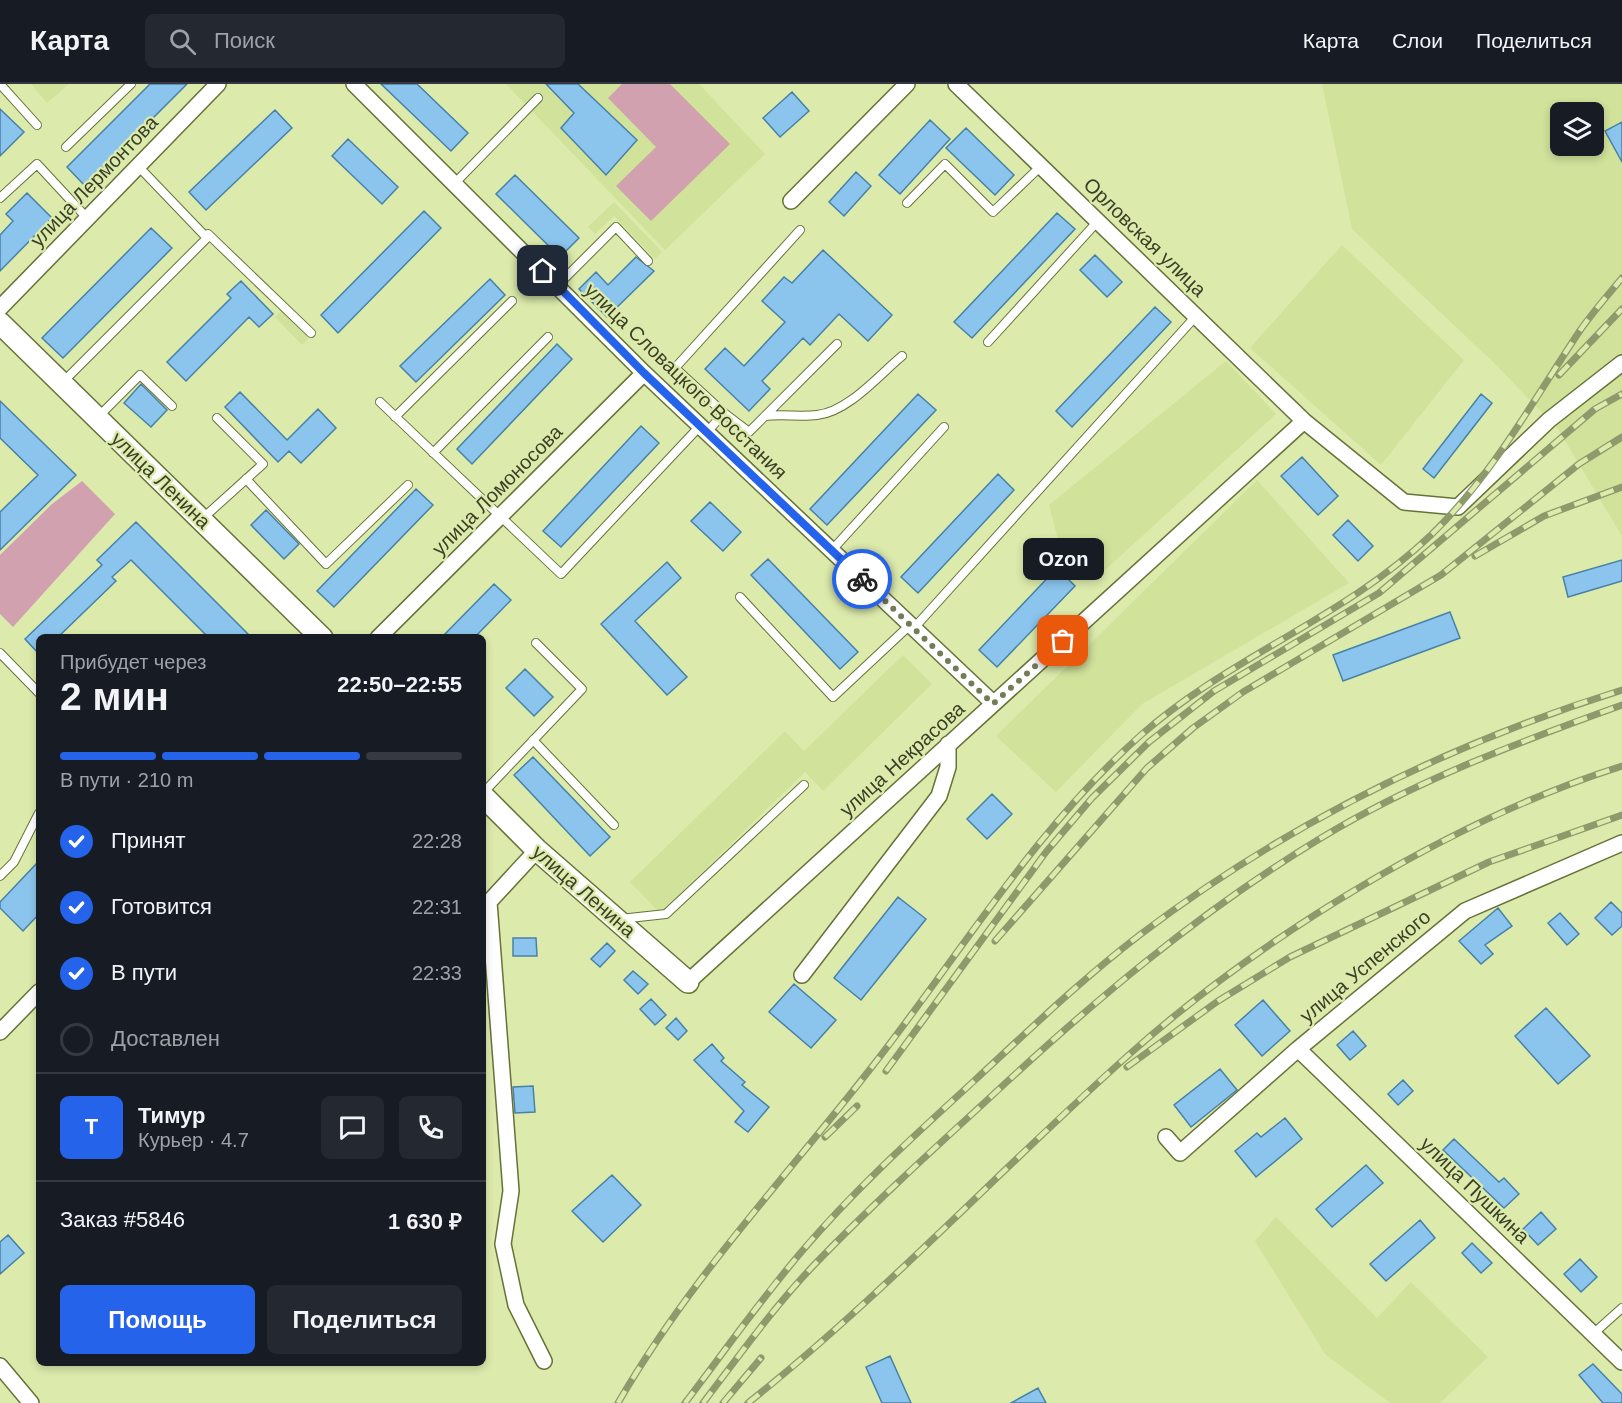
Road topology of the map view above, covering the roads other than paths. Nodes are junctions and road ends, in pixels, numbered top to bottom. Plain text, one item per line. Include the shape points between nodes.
1 (0, 84) edge
2 (130, 84) edge
3 (218, 84) edge
4 (354, 84) edge
5 (907, 84) edge
6 (956, 84) edge
7 (538, 98) dead end
8 (37, 126) dead end
9 (66, 147) dead end
10 (138, 166) junction
11 (1041, 166) junction
12 (455, 183) junction
13 (0, 198) edge
14 (791, 201) dead end
15 (907, 204) dead end
16 (87, 218) junction
17 (1098, 221) junction
18 (800, 230) dead end
19 (207, 238) junction
20 (648, 261) dead end
21 (557, 286) junction
22 (512, 302) dead end
23 (0, 308) edge
24 (1196, 316) junction
25 (0, 323) edge
26 (311, 333) dead end
27 (548, 337) dead end
28 (988, 342) dead end
29 (837, 344) dead end
30 (902, 356) dead end
31 (1622, 363) edge
32 (644, 373) junction
33 (62, 383) junction
34 (380, 402) dead end
35 (172, 406) dead end
36 (724, 413) junction
37 (765, 416) junction
38 (395, 417) junction
39 (97, 418) junction
40 (216, 418) dead end
41 (1304, 421) junction
42 (944, 427) dead end
43 (704, 429) junction
44 (433, 453) junction
45 (246, 479) junction
46 (408, 485) dead end
47 (500, 516) junction
48 (201, 520) junction
49 (832, 550) junction
50 (740, 597) dead end
51 (912, 626) junction
52 (318, 634) edge
53 (382, 634) edge
54 (536, 644) dead end
55 (0, 653) edge
56 (36, 690) edge
57 (993, 704) junction
58 (533, 740) junction
59 (948, 744) junction
60 (804, 784) dead end
61 (486, 792) edge
62 (486, 798) edge
63 (36, 819) edge
64 (614, 825) dead end
65 (1622, 843) edge
66 (537, 850) junction
67 (0, 876) edge
68 (486, 904) edge
69 (616, 919) junction
70 (802, 975) dead end
71 (688, 982) joint
72 (36, 995) edge
73 (0, 1032) edge
74 (1298, 1049) junction
75 (1166, 1137) dead end
76 (1622, 1308) edge
77 (1593, 1334) junction
78 (544, 1361) dead end
79 (1622, 1362) edge
80 (0, 1366) edge
81 (31, 1403) edge

1 - 8 lane
2 - 9 lane
3 - 10 street, улица Лермонтова
4 - 12 street, улица Словацкого Восстания
5 - 14 street
6 - 11 street, Орловская улица
7 - 12 lane
10 - 16 street, улица Лермонтова
10 - 19 lane
11 - 15 lane via 993,212 945,164
11 - 17 street, Орловская улица
12 - 21 street, улица Словацкого Восстания
13 - 16 lane via 37,164
16 - 23 street, улица Лермонтова
17 - 24 street, Орловская улица
17 - 28 lane
18 - 36 lane via 675,368
19 - 26 lane via 208,234
19 - 33 lane
20 - 21 lane via 616,227
21 - 32 street, улица Словацкого Восстания
22 - 38 lane
24 - 41 street, Орловская улица
24 - 51 lane
25 - 33 main road, улица Ленина
27 - 44 lane
29 - 37 lane
30 - 37 lane via 862,392 837,408 819,415
31 - 41 street, Орловская улица via 1549,420 1458,507 1404,502
32 - 43 street, улица Словацкого Восстания
32 - 47 street, улица Ломоносова
33 - 39 main road, улица Ленина
34 - 38 lane
35 - 39 lane via 140,375
36 - 37 lane via 749,432
36 - 43 lane
38 - 44 lane
39 - 48 main road, улица Ленина
40 - 45 lane via 263,464
41 - 57 street, улица Некрасова
42 - 49 lane
43 - 47 lane via 561,574
43 - 49 street, улица Словацкого Восстания
44 - 47 lane
45 - 46 lane via 326,564
45 - 48 lane
47 - 53 street, улица Ломоносова
48 - 52 main road, улица Ленина
49 - 51 street, улица Словацкого Восстания
50 - 51 lane via 833,697
51 - 57 street, улица Словацкого Восстания
54 - 58 lane via 582,689
55 - 56 lane
57 - 59 street, улица Некрасова
58 - 61 lane
58 - 64 lane
59 - 70 street via 948,767 939,796
59 - 71 street, улица Некрасова
60 - 69 lane via 666,914
62 - 66 main road, улица Ленина
63 - 67 lane via 14,862
65 - 74 street, улица Успенского via 1465,911
66 - 68 street
66 - 69 main road, улица Ленина
68 - 78 street via 511,1191 503,1244 516,1305
69 - 71 main road, улица Ленина
72 - 73 street
74 - 75 street, улица Успенского via 1180,1153
74 - 77 street, улица Пушкина
76 - 77 lane
77 - 79 street, улица Пушкина
80 - 81 street

